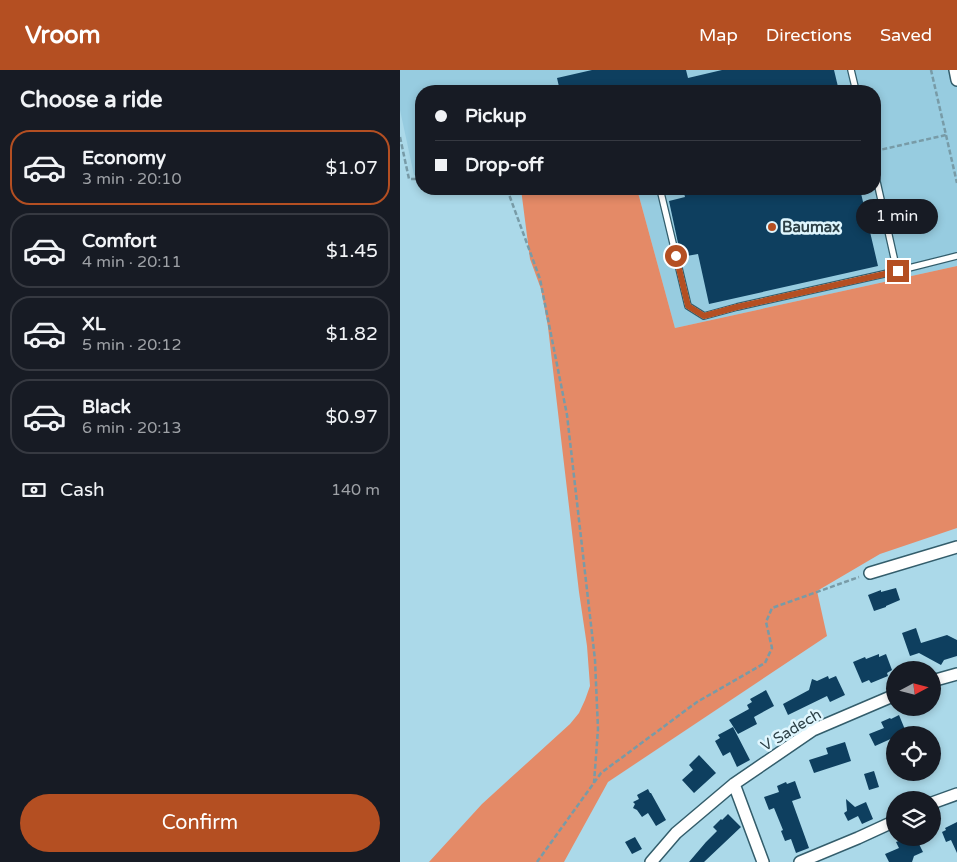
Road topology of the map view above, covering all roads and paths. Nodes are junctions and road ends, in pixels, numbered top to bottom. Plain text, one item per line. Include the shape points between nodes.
1 (851, 70) edge
2 (931, 70) edge
3 (955, 70) edge
4 (957, 79) edge
5 (855, 85) edge
6 (946, 135) junction
7 (400, 137) edge
8 (881, 150) edge
9 (415, 179) edge
10 (957, 183) edge
11 (509, 195) edge
12 (661, 195) edge
13 (880, 195) edge
14 (957, 256) edge
15 (898, 271) junction
16 (957, 547) edge
17 (870, 573) joint
18 (957, 674) edge
19 (941, 678) edge
20 (886, 699) edge
21 (594, 783) junction
22 (734, 784) junction
23 (957, 794) edge
24 (941, 800) edge
25 (886, 824) edge
26 (537, 862) edge
27 (651, 862) edge
28 (763, 862) edge
29 (800, 862) edge

1 - 5 lane
2 - 6 path
3 - 4 street
6 - 8 path
6 - 10 path
7 - 9 path via 409,179
11 - 21 path via 540,279 567,415 595,660 598,729
12 - 15 lane via 688,306 704,316
13 - 15 lane
14 - 15 lane
16 - 17 street
17 - 21 path via 772,608 766,622 772,648 765,663 698,702 601,773
18 - 19 street
20 - 22 street, V Sadech via 813,730
21 - 26 path
22 - 27 street, V Sadech via 676,833
22 - 28 street
23 - 24 street
25 - 29 street

